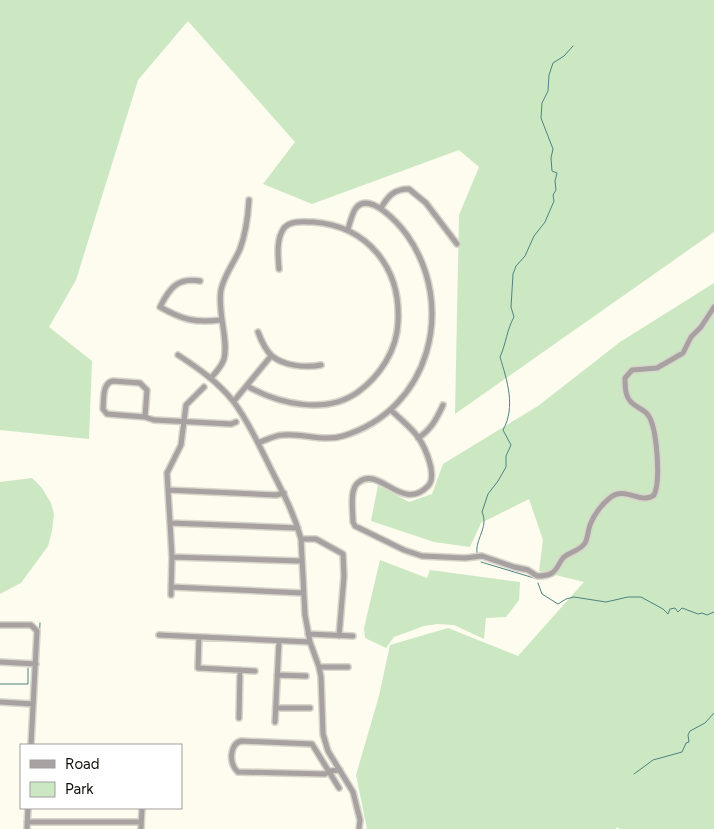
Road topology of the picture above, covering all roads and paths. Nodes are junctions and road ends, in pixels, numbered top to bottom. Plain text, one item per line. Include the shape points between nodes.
1 (249, 200) dead end
2 (381, 208) junction
3 (348, 229) junction
4 (457, 244) dead end
5 (279, 269) dead end
6 (200, 281) dead end
7 (714, 307) edge
8 (221, 320) junction
9 (258, 332) dead end
10 (178, 354) dead end
11 (271, 356) junction
12 (322, 365) dead end
13 (211, 378) junction
14 (247, 386) junction
15 (204, 387) dead end
16 (234, 401) junction
17 (444, 405) dead end
18 (391, 410) junction
19 (145, 417) junction
20 (184, 422) junction
21 (236, 422) dead end
22 (418, 438) junction
23 (258, 443) junction
24 (168, 490) junction
25 (284, 493) junction
26 (170, 523) junction
27 (298, 528) junction
28 (301, 538) junction
29 (172, 557) junction
30 (301, 561) junction
31 (171, 587) junction
32 (303, 593) junction
33 (171, 595) dead end
34 (0, 625) edge
35 (308, 634) junction
36 (159, 636) dead end
37 (339, 636) junction
38 (353, 636) dead end
39 (199, 637) junction
40 (279, 640) junction
41 (310, 642) junction
42 (0, 662) edge
43 (36, 664) junction
44 (319, 667) junction
45 (348, 667) dead end
46 (240, 670) junction
47 (256, 671) dead end
48 (277, 675) junction
49 (306, 676) dead end
50 (0, 702) edge
51 (33, 704) junction
52 (276, 708) junction
53 (310, 708) dead end
54 (239, 718) dead end
55 (275, 722) dead end
56 (31, 744) edge
57 (329, 770) junction
58 (340, 770) junction
59 (339, 788) dead end
60 (28, 809) edge
61 (142, 809) edge
62 (27, 822) junction
63 (141, 822) junction
64 (27, 829) edge
65 (141, 829) edge
66 (359, 829) edge

1 - 8 street via 244,238 221,290
2 - 3 street via 368,204 358,206
2 - 4 street via 392,193 409,189 426,203
2 - 18 street via 397,222 414,245 426,272 433,320 424,361 410,388
3 - 5 street via 318,223 292,223 285,228 279,240
3 - 14 street via 382,259 396,292 398,330 380,372 350,398 324,405 280,401
6 - 8 street via 189,280 170,289 160,307 190,321
7 - 22 street via 701,328 691,336 683,353 657,368 632,370 625,378 632,404 648,414 651,421 658,457 654,495 646,499 626,493 612,496 590,524 586,543 563,558 552,573 537,576 528,570 482,556 422,556 355,526 354,490 360,480 377,480 404,495 412,495 428,486 432,471
8 - 13 street via 224,359
9 - 11 street
10 - 13 street
11 - 12 street via 297,365
11 - 14 street
13 - 16 street
14 - 16 street
15 - 20 street via 186,405
16 - 23 street
17 - 22 street via 427,432
18 - 22 street
18 - 23 street via 366,427 341,437 321,439 282,435
19 - 19 street via 147,390 140,383 113,381 106,385 104,412
19 - 20 street
20 - 21 street
20 - 24 street via 181,445 167,473
23 - 25 street
24 - 25 street
24 - 26 street
25 - 27 street
26 - 27 street
26 - 29 street
27 - 28 street
28 - 30 street
28 - 37 street via 316,539 343,554
29 - 30 street
29 - 31 street
30 - 32 street
31 - 32 street
31 - 33 street
32 - 35 street
34 - 43 street via 31,625 37,631
35 - 37 street
35 - 41 street
36 - 39 street
37 - 38 street
39 - 40 street
39 - 46 street via 198,668
40 - 41 street
40 - 48 street
41 - 44 street
42 - 43 street
43 - 51 street
44 - 45 street
44 - 58 street via 323,734 328,751
46 - 47 street
46 - 54 street
48 - 49 street
48 - 52 street
50 - 51 street
51 - 56 street
52 - 53 street
52 - 55 street
57 - 57 street via 312,744 242,741 233,746 233,765 238,772 325,774
57 - 58 street
57 - 59 street
58 - 66 street via 354,792
60 - 62 street
61 - 63 street
62 - 63 street
62 - 64 street
63 - 65 street

